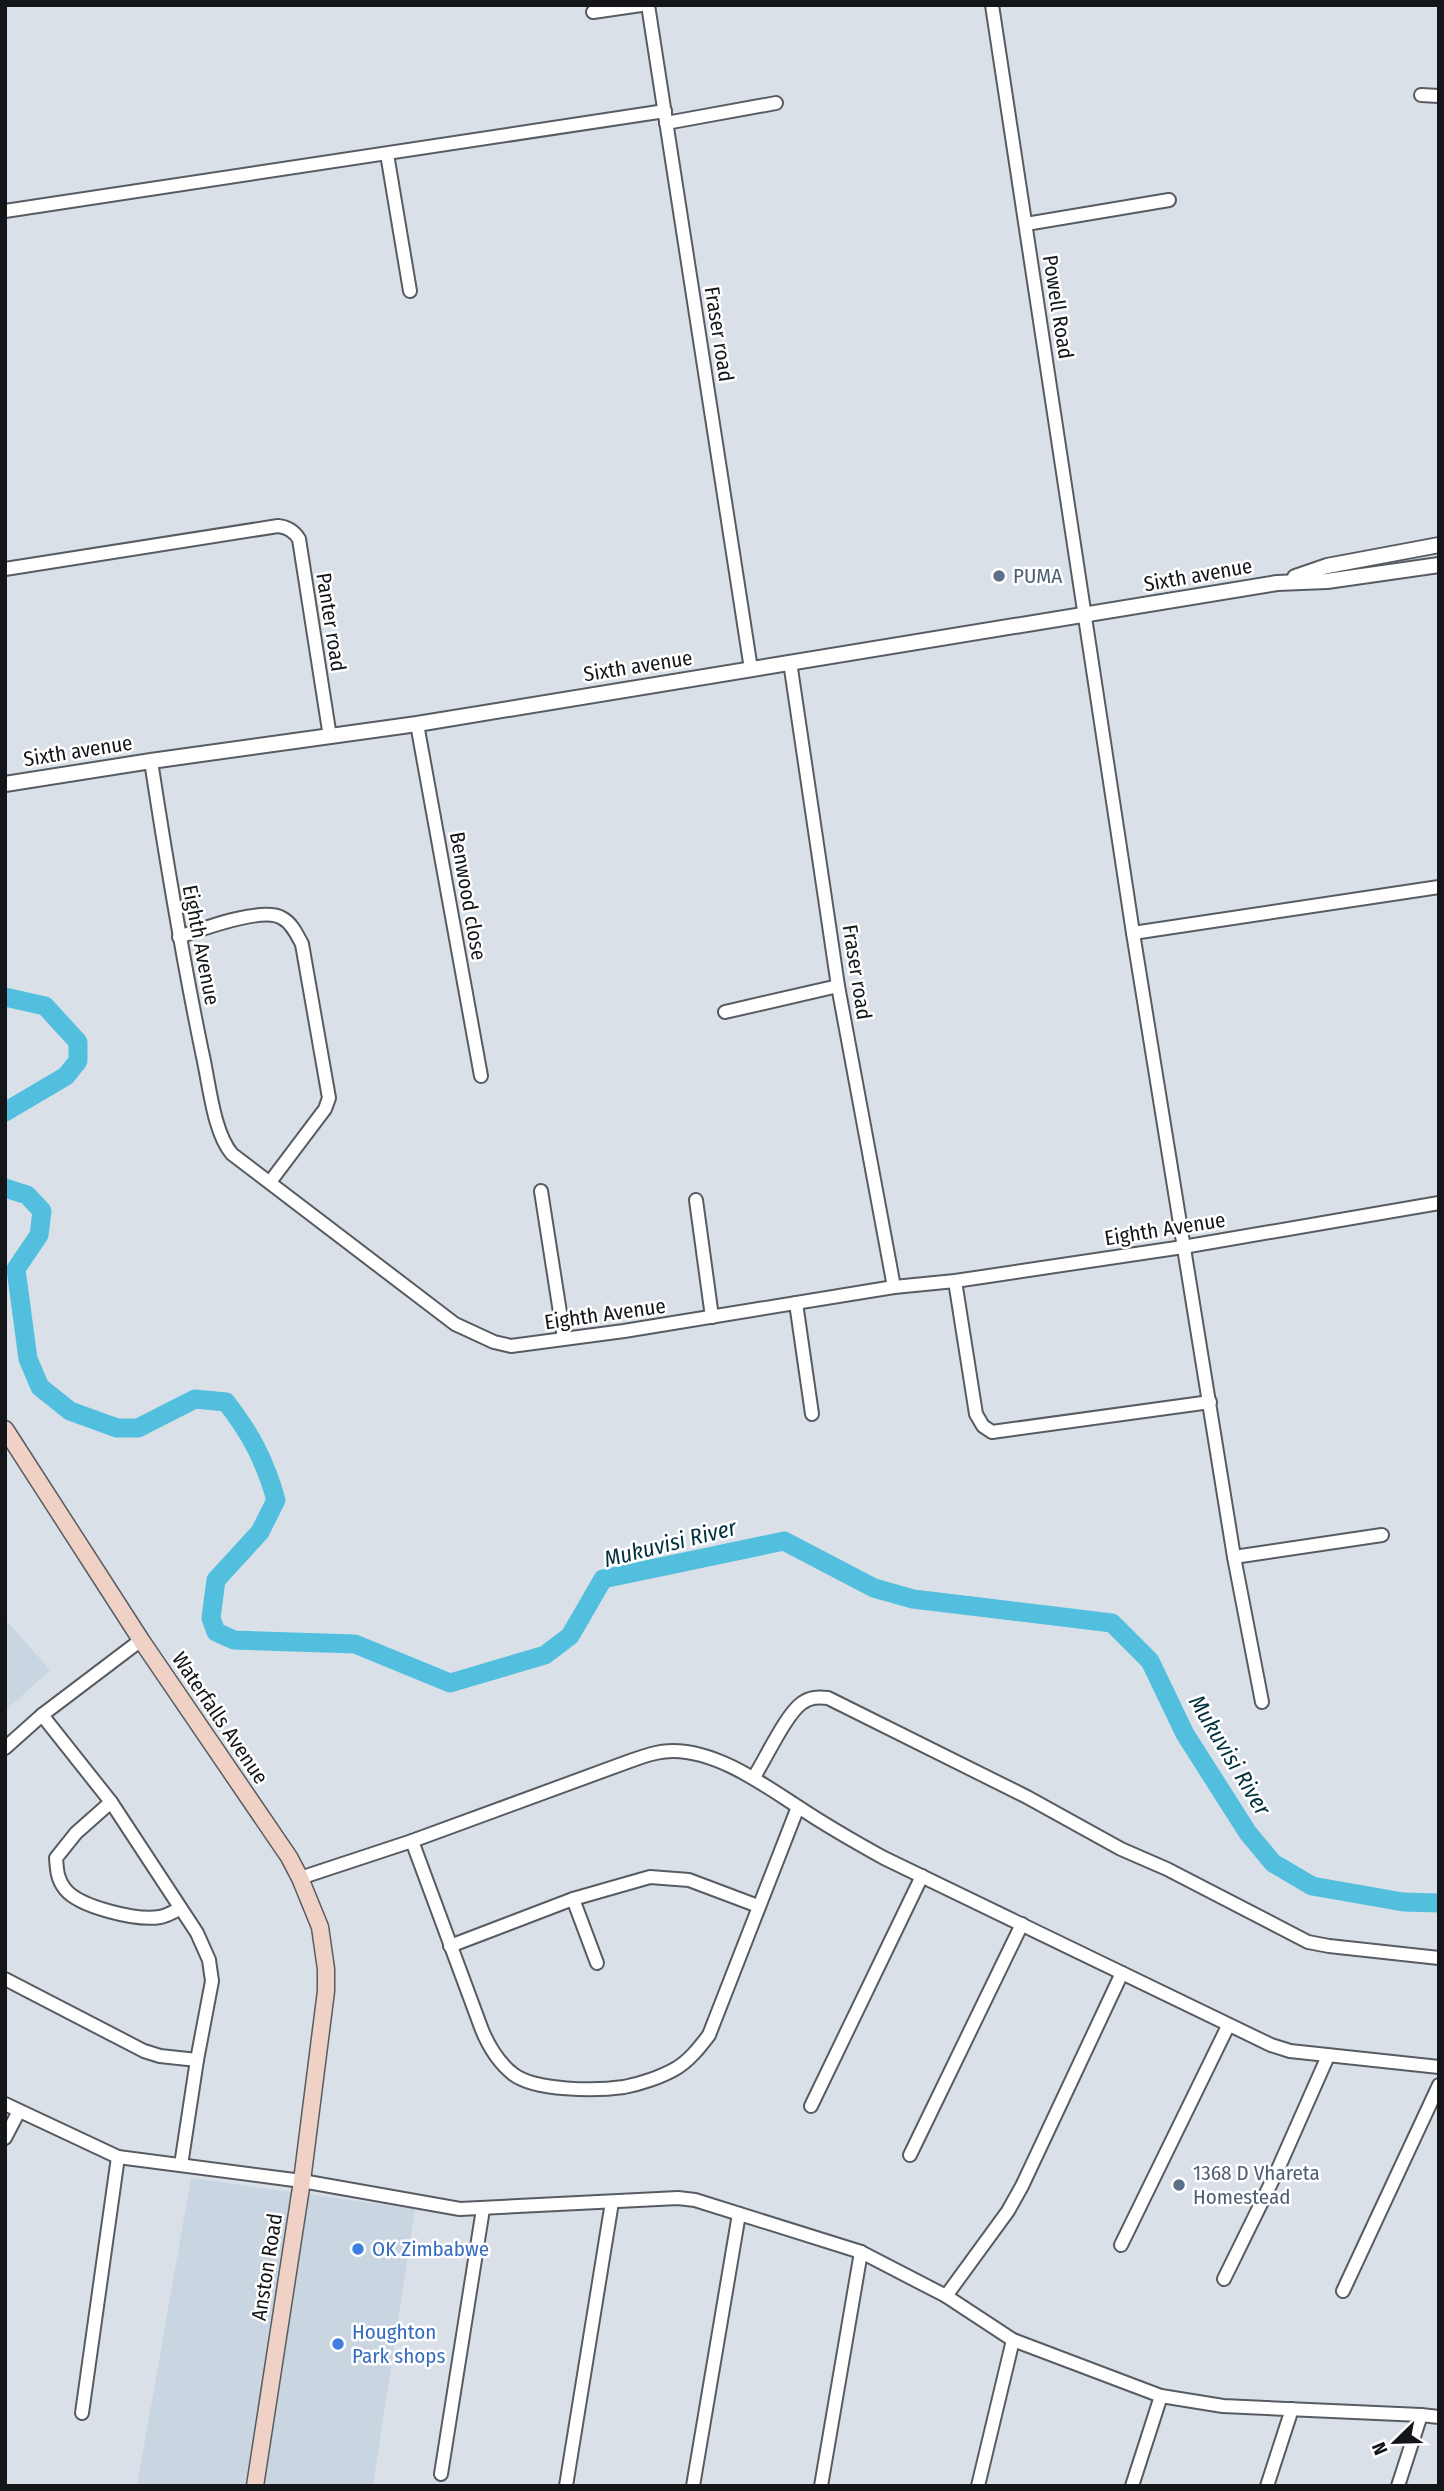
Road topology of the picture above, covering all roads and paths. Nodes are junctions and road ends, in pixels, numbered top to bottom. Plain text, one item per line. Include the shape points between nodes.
1 (641, 5) edge
2 (648, 5) edge
3 (992, 5) edge
4 (593, 12) dead end
5 (1421, 95) dead end
6 (1439, 96) edge
7 (776, 103) dead end
8 (666, 117) junction
9 (387, 154) junction
10 (1169, 200) dead end
11 (5, 211) edge
12 (1026, 224) junction
13 (410, 291) dead end
14 (1439, 545) edge
15 (1439, 565) edge
16 (5, 569) edge
17 (1277, 583) junction
18 (1086, 615) junction
19 (790, 662) junction
20 (751, 669) junction
21 (418, 724) junction
22 (330, 737) junction
23 (151, 761) junction
24 (5, 785) edge
25 (1439, 887) edge
26 (1133, 933) junction
27 (178, 937) junction
28 (838, 986) junction
29 (725, 1012) dead end
30 (481, 1076) dead end
31 (270, 1182) junction
32 (541, 1191) dead end
33 (696, 1200) dead end
34 (1439, 1203) edge
35 (1183, 1247) junction
36 (955, 1281) junction
37 (894, 1287) junction
38 (796, 1303) junction
39 (712, 1317) junction
40 (564, 1338) junction
41 (1210, 1402) junction
42 (813, 1414) dead end
43 (5, 1429) edge
44 (1381, 1535) dead end
45 (1234, 1557) junction
46 (141, 1640) junction
47 (1262, 1702) dead end
48 (42, 1715) junction
49 (5, 1748) edge
50 (754, 1777) junction
51 (111, 1802) junction
52 (798, 1807) junction
53 (412, 1841) junction
54 (922, 1876) junction
55 (300, 1878) junction
56 (573, 1899) junction
57 (758, 1906) junction
58 (180, 1909) junction
59 (1021, 1924) junction
60 (450, 1946) junction
61 (1439, 1958) edge
62 (597, 1963) dead end
63 (1122, 1973) junction
64 (5, 1979) edge
65 (1228, 2026) junction
66 (319, 2055) joint
67 (1328, 2056) junction
68 (197, 2060) junction
69 (1439, 2067) edge
70 (1439, 2085) edge
71 (5, 2104) edge
72 (811, 2106) dead end
73 (19, 2112) junction
74 (5, 2138) edge
75 (910, 2155) dead end
76 (118, 2157) junction
77 (181, 2165) junction
78 (302, 2180) junction
79 (612, 2202) junction
80 (483, 2209) junction
81 (739, 2214) junction
82 (1121, 2245) dead end
83 (861, 2252) junction
84 (1224, 2279) dead end
85 (1343, 2291) dead end
86 (946, 2296) junction
87 (1013, 2340) junction
88 (1161, 2396) junction
89 (1292, 2409) junction
90 (82, 2413) dead end
91 (1421, 2415) junction
92 (1439, 2417) edge
93 (441, 2474) dead end
94 (255, 2486) edge
95 (566, 2486) edge
96 (693, 2486) edge
97 (821, 2486) edge
98 (978, 2486) edge
99 (1132, 2486) edge
100 (1267, 2486) edge
101 (1398, 2486) edge

1 - 4 street
2 - 8 street, Fraser road
3 - 12 street, Powell Road
5 - 6 street
7 - 8 street
8 - 9 street
8 - 20 street, Fraser road
9 - 11 street
9 - 13 street
10 - 12 street
12 - 18 street, Powell Road
14 - 17 street via 1328,566
15 - 17 street via 1327,581
16 - 22 street, Panter road via 278,526 291,530 299,539
17 - 18 street, Sixth avenue
18 - 19 street, Sixth avenue
18 - 26 street, Powell Road
19 - 20 street, Sixth avenue
19 - 28 street, Fraser road
20 - 21 street, Sixth avenue
21 - 22 street, Sixth avenue
21 - 30 street, Benwood close
22 - 23 street, Sixth avenue
23 - 24 street, Sixth avenue
23 - 27 street, Eighth Avenue
25 - 26 street
26 - 35 street, Powell Road
27 - 31 street, Eighth Avenue via 222,1136 232,1154
27 - 31 street via 225,921 275,915 292,926 302,944 329,1098
28 - 29 street
28 - 37 street, Fraser road
31 - 40 street, Eighth Avenue via 455,1324 511,1346
32 - 40 street
33 - 39 street
34 - 35 street, Eighth Avenue
35 - 36 street, Eighth Avenue
35 - 41 street, Powell Road
36 - 37 street, Eighth Avenue
36 - 41 street via 976,1414 992,1432
37 - 38 street, Eighth Avenue
38 - 39 street, Eighth Avenue
38 - 42 street
39 - 40 street, Eighth Avenue
41 - 45 street, Powell Road
43 - 46 main road, Waterfalls Avenue
44 - 45 street
45 - 47 street, Powell Road
46 - 48 street
46 - 55 main road, Waterfalls Avenue
48 - 49 street
48 - 51 street
50 - 52 street
50 - 53 street via 691,1753 651,1754
50 - 61 street via 794,1710 809,1699 828,1698 1308,1942
51 - 58 street
51 - 58 street via 56,1858 60,1883 79,1900 122,1914 162,1917
52 - 54 street
52 - 57 street
53 - 55 street
53 - 60 street
54 - 59 street
54 - 72 street
55 - 66 main road, Waterfalls Avenue via 320,1927 326,1969
56 - 57 street via 630,1881 670,1877
56 - 60 street
56 - 62 street
57 - 60 street via 709,2035 698,2050 675,2069 624,2087 557,2087 532,2084 514,2075 490,2049
58 - 68 street via 209,1959 212,1981
59 - 63 street
59 - 75 street
63 - 65 street
63 - 86 street via 1022,2186
64 - 68 street via 144,2051
65 - 67 street via 1290,2051
65 - 82 street
66 - 78 main road, Anston Road
67 - 69 street
67 - 84 street
68 - 77 street
70 - 85 street
71 - 73 street
73 - 74 street
73 - 76 street
76 - 77 street
76 - 90 street
77 - 78 street
78 - 80 street via 460,2209
78 - 94 main road, Anston Road
79 - 80 street
79 - 81 street via 678,2198
79 - 95 street
80 - 93 street
81 - 83 street
81 - 96 street
83 - 86 street
83 - 97 street
86 - 87 street
87 - 88 street
87 - 98 street
88 - 89 street via 1223,2406
88 - 99 street
89 - 91 street
89 - 100 street
91 - 92 street
91 - 101 street

